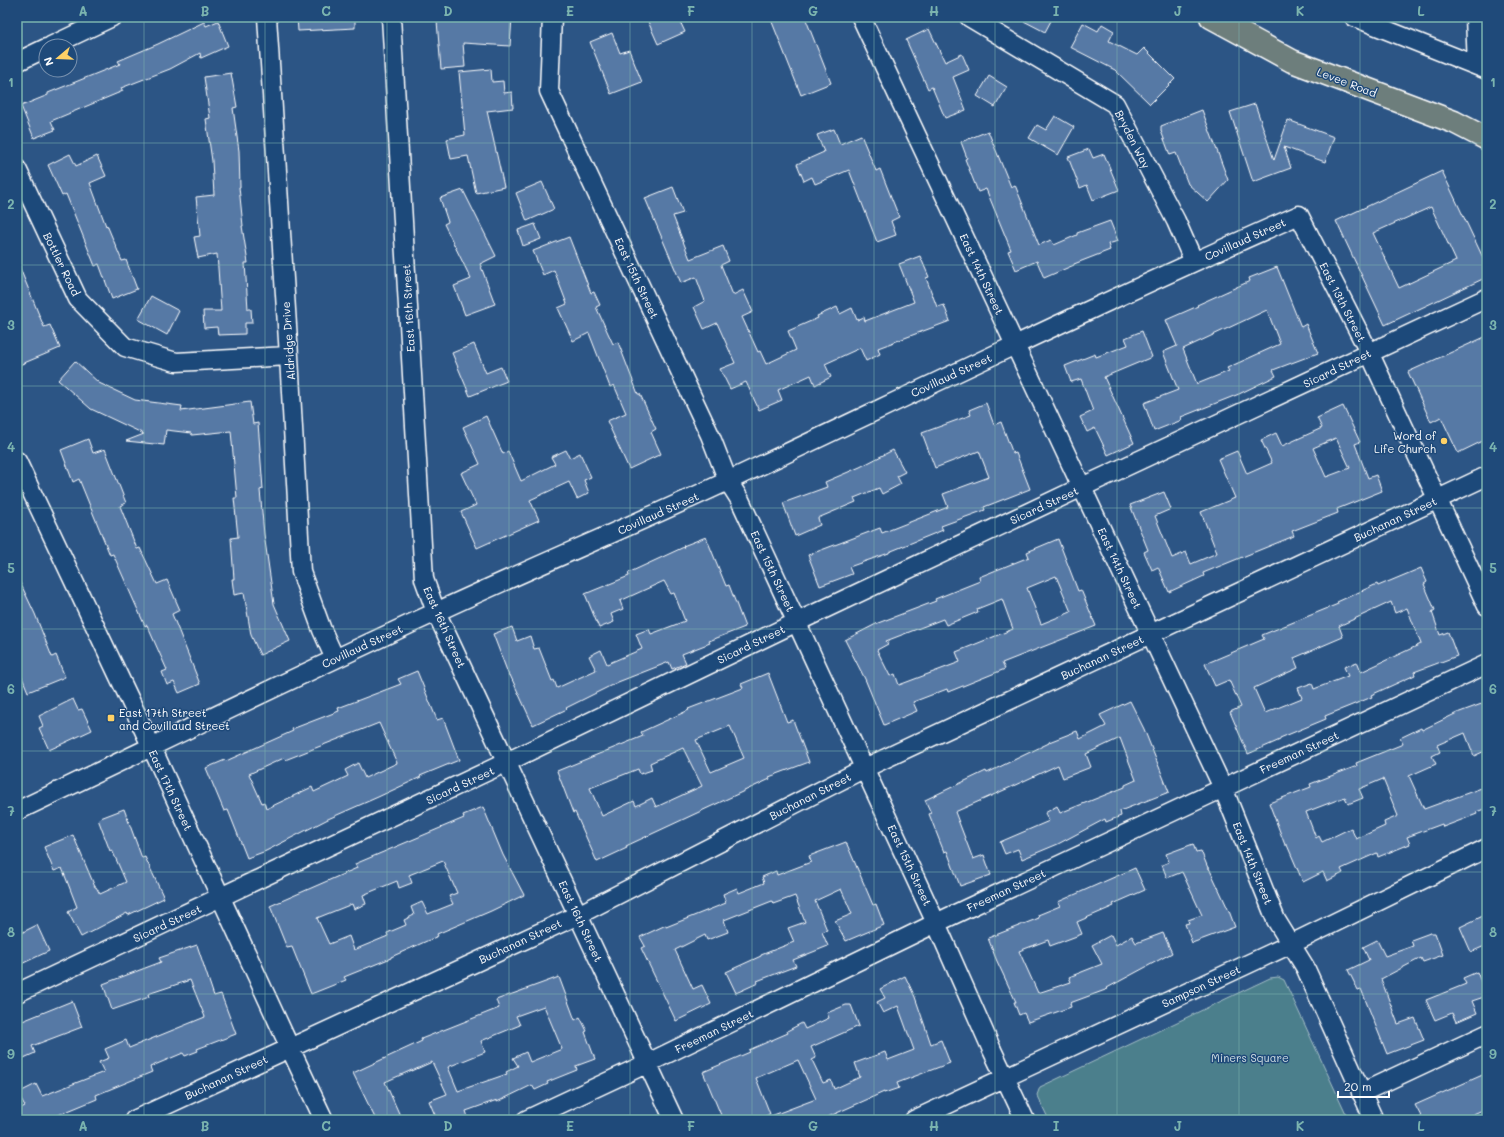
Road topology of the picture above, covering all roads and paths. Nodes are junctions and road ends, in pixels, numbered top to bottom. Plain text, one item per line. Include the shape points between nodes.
1 (112, 17) edge
2 (267, 17) edge
3 (391, 17) edge
4 (552, 17) edge
5 (861, 17) edge
6 (969, 17) edge
7 (1211, 17) edge
8 (1354, 17) edge
9 (1475, 17) edge
10 (68, 38) edge
11 (38, 52) edge
12 (17, 62) edge
13 (1482, 68) edge
14 (1487, 139) edge
15 (17, 169) edge
16 (1299, 216) joint
17 (1194, 262) junction
18 (1487, 298) edge
19 (1015, 345) junction
20 (1369, 352) junction
21 (290, 356) junction
22 (17, 461) edge
23 (1487, 476) edge
24 (728, 481) junction
25 (1082, 487) junction
26 (1438, 499) junction
27 (1487, 606) edge
28 (436, 612) junction
29 (797, 622) junction
30 (1151, 634) junction
31 (335, 659) junction
32 (1487, 664) edge
33 (152, 747) junction
34 (507, 762) junction
35 (865, 768) junction
36 (1223, 788) junction
37 (17, 811) edge
38 (1487, 848) edge
39 (221, 898) junction
40 (578, 915) junction
41 (936, 922) junction
42 (1291, 944) junction
43 (17, 993) edge
44 (1487, 1034) edge
45 (290, 1048) junction
46 (648, 1063) junction
47 (1004, 1077) junction
48 (1361, 1092) junction
49 (134, 1120) edge
50 (324, 1120) edge
51 (526, 1120) edge
52 (674, 1120) edge
53 (914, 1120) edge
54 (1025, 1120) edge
55 (1374, 1120) edge

1 - 10 street
2 - 21 street, Aldridge Drive
3 - 28 street, East 16th Street via 424,579
4 - 24 street, East 15th Street via 549,90 710,435
5 - 19 street, East 14th Street
6 - 17 street, Bryden Way via 1115,104 1176,221
7 - 14 highway, Levee Road via 1292,61 1454,122
8 - 13 street
9 - 13 street
11 - 12 street
15 - 21 street, Bottler Road via 78,299 125,347 176,362
16 - 17 street, Covillaud Street
16 - 20 street, East 13th Street
17 - 19 street, Covillaud Street
18 - 20 street, Sicard Street
19 - 24 street, Covillaud Street
19 - 25 street, East 14th Street
20 - 25 street, Sicard Street
20 - 26 street, East 13th Street
21 - 31 street, Aldridge Drive via 301,572
22 - 33 street, East 17th Street
23 - 26 street, Buchanan Street
24 - 28 street, Covillaud Street
24 - 29 street, East 15th Street via 740,500
25 - 29 street, Sicard Street
25 - 30 street, East 14th Street
26 - 27 street, East 13th Street
26 - 30 street, Buchanan Street
28 - 31 street, Covillaud Street
28 - 34 street, East 16th Street
29 - 34 street, Sicard Street
29 - 35 street, East 15th Street
30 - 35 street, Buchanan Street
30 - 36 street, East 14th Street
31 - 33 street, Covillaud Street
32 - 36 street, Freeman Street
33 - 37 street, Covillaud Street
33 - 39 street, East 17th Street
34 - 39 street, Sicard Street
34 - 40 street, East 16th Street
35 - 40 street, Buchanan Street
35 - 41 street, East 15th Street
36 - 41 street, Freeman Street
36 - 42 street, East 14th Street via 1276,920
38 - 42 street, Sampson Street
39 - 43 street, Sicard Street
39 - 45 street, East 17th Street
40 - 45 street, Buchanan Street
40 - 46 street, East 16th Street
41 - 46 street, Freeman Street
41 - 47 street, East 15th Street
42 - 47 street, Sampson Street
42 - 48 street, East 14th Street via 1305,967
44 - 48 street
45 - 49 street, Buchanan Street
45 - 50 street, East 17th Street
46 - 51 street, Freeman Street
46 - 52 street, East 16th Street
47 - 53 street, Sampson Street
47 - 54 street, East 15th Street
48 - 55 street, East 14th Street

